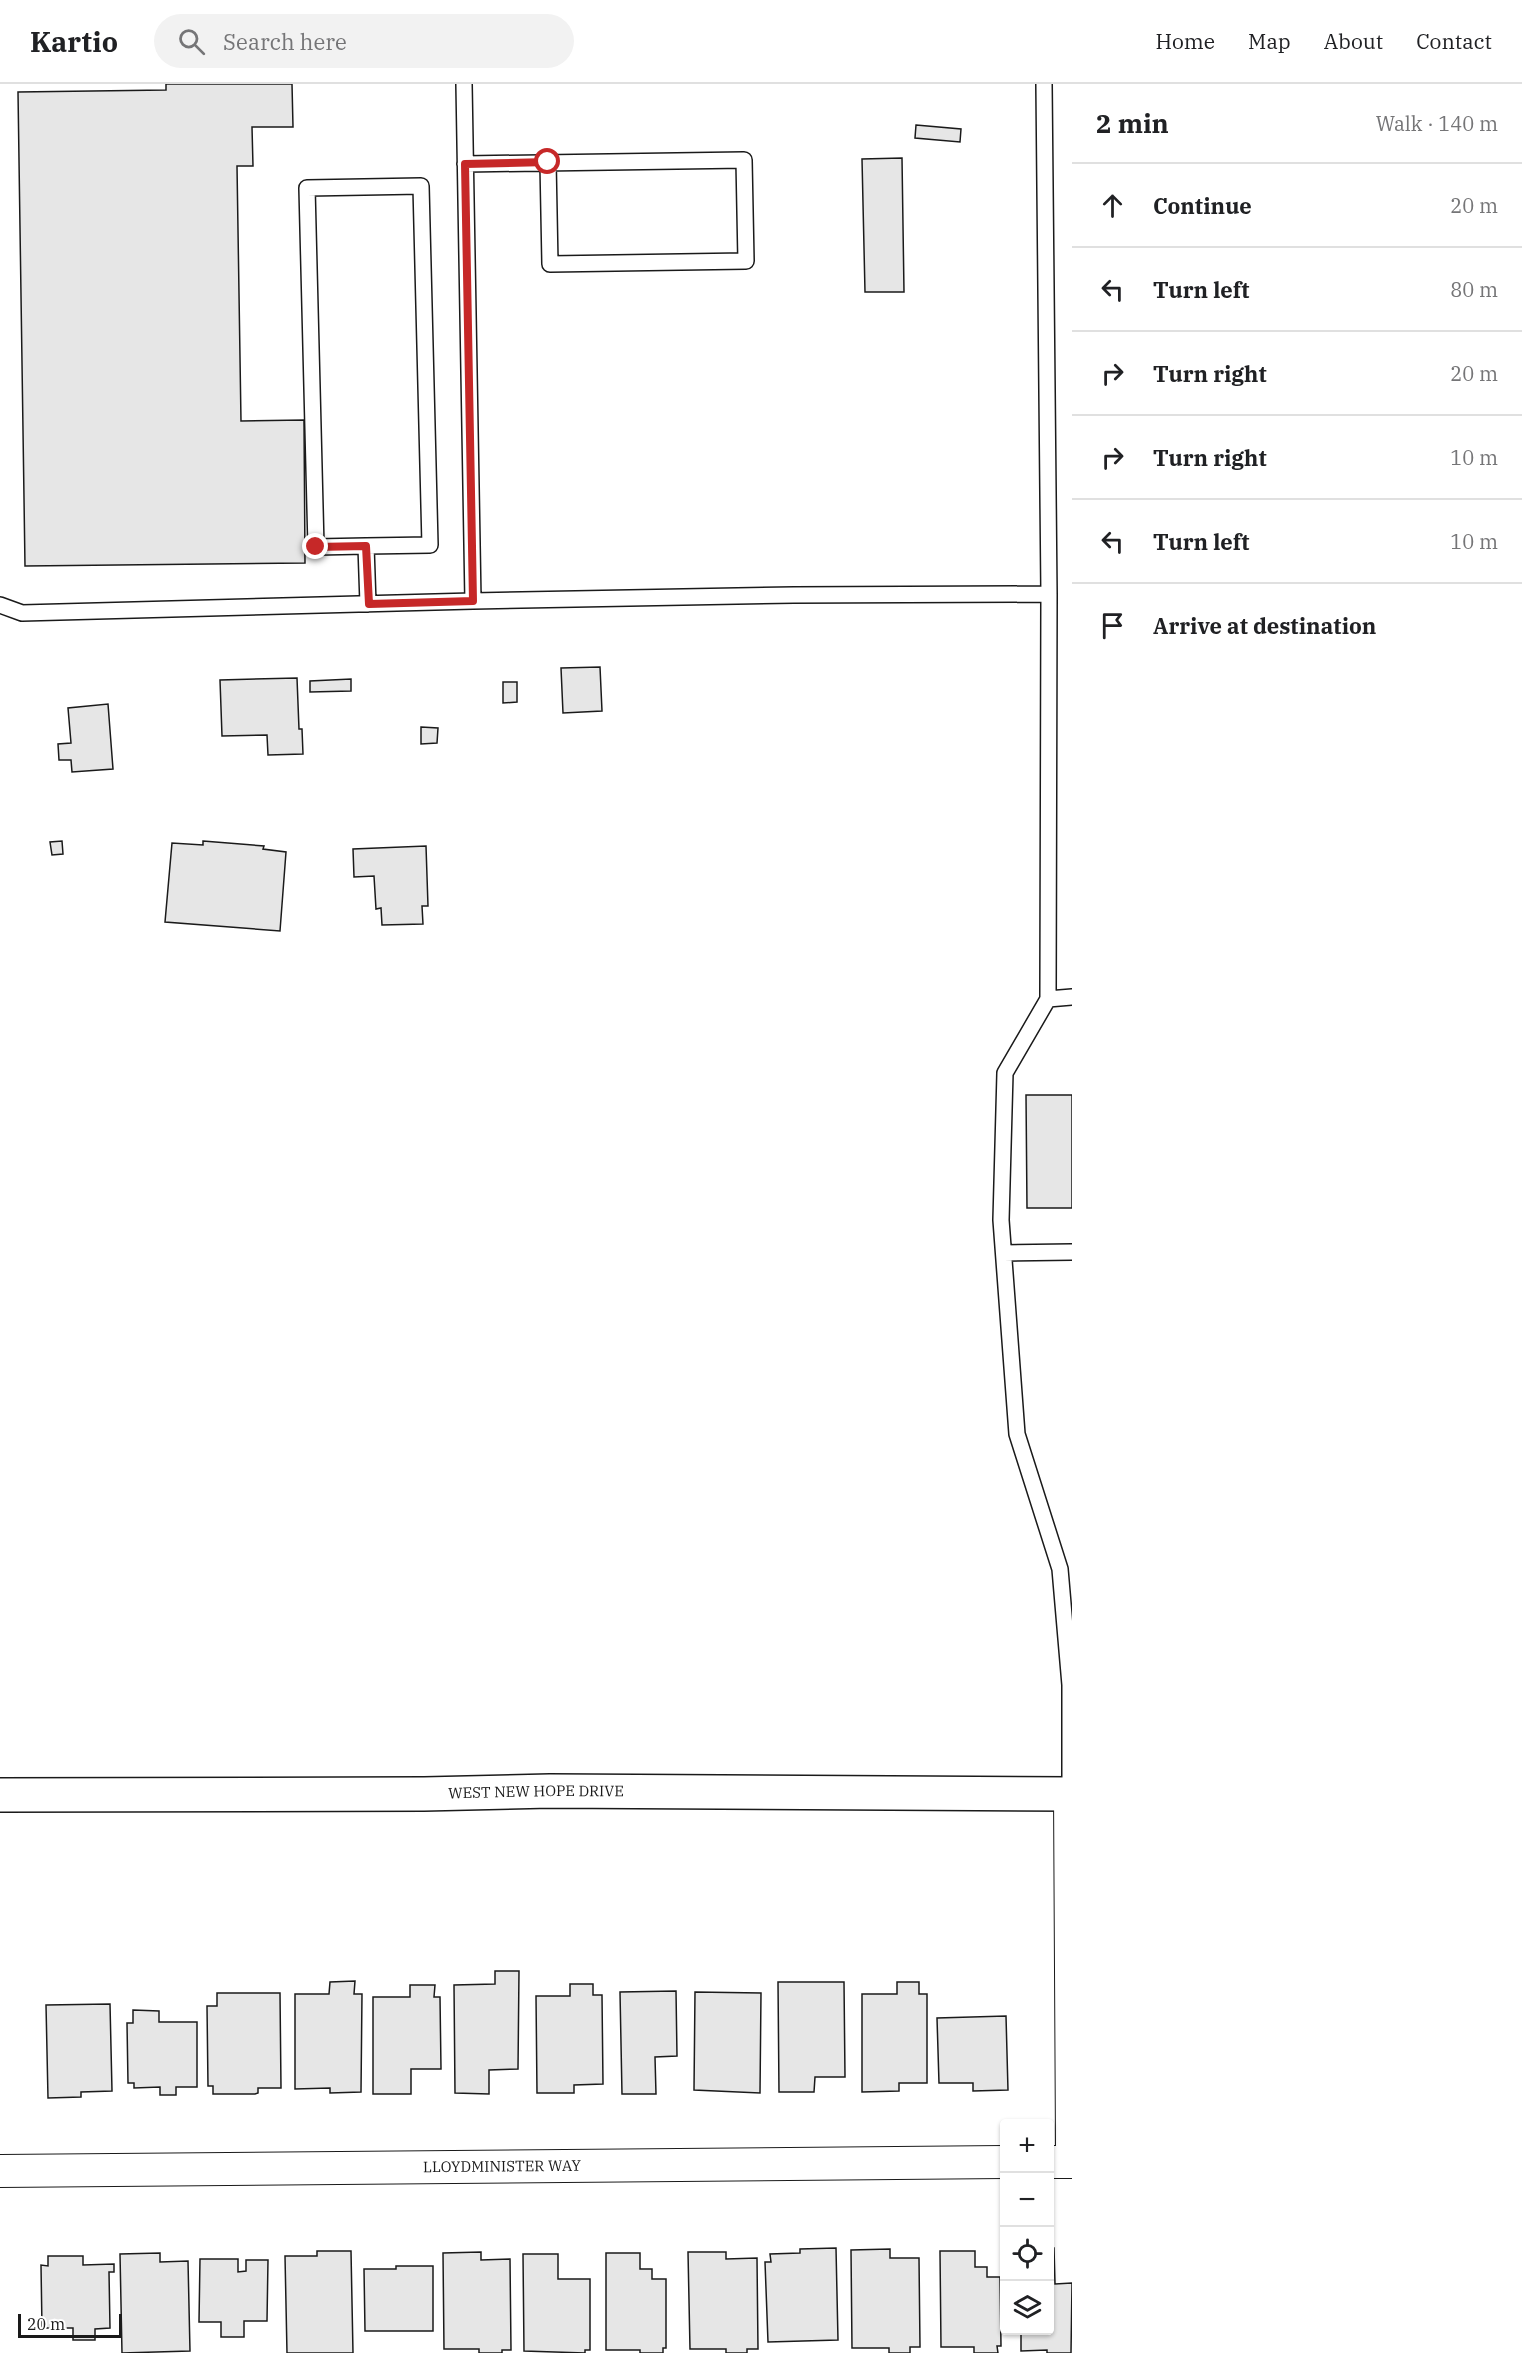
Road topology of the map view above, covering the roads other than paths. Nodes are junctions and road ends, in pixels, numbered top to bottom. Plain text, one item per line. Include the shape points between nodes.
1 (464, 84) edge
2 (1044, 84) edge
3 (548, 162) junction
4 (465, 164) junction
5 (366, 546) junction
6 (1049, 594) junction
7 (473, 601) junction
8 (369, 604) junction
9 (0, 605) edge
10 (1072, 997) edge
11 (1048, 999) junction
12 (1072, 1252) edge
13 (1004, 1253) junction
14 (1068, 1616) edge
15 (1071, 1793) edge
16 (0, 1795) edge
17 (1072, 2146) edge
18 (1000, 2162) edge
19 (1054, 2162) edge
20 (1072, 2162) edge
21 (0, 2171) edge

1 - 4 lane
2 - 6 lane
3 - 3 lane via 744,160 746,261 550,264
3 - 4 lane
4 - 7 lane
5 - 5 lane via 430,544 421,186 307,188 316,547
5 - 8 lane
6 - 7 lane
6 - 11 lane
7 - 8 lane
8 - 9 lane via 22,613
10 - 11 lane
11 - 13 lane via 1005,1073 1001,1220
12 - 13 lane
13 - 14 lane via 1017,1434 1060,1569
14 - 15 lane
15 - 16 main road, WEST NEW HOPE DRIVE
15 - 17 street
18 - 21 street, LLOYDMINISTER WAY
19 - 20 street

